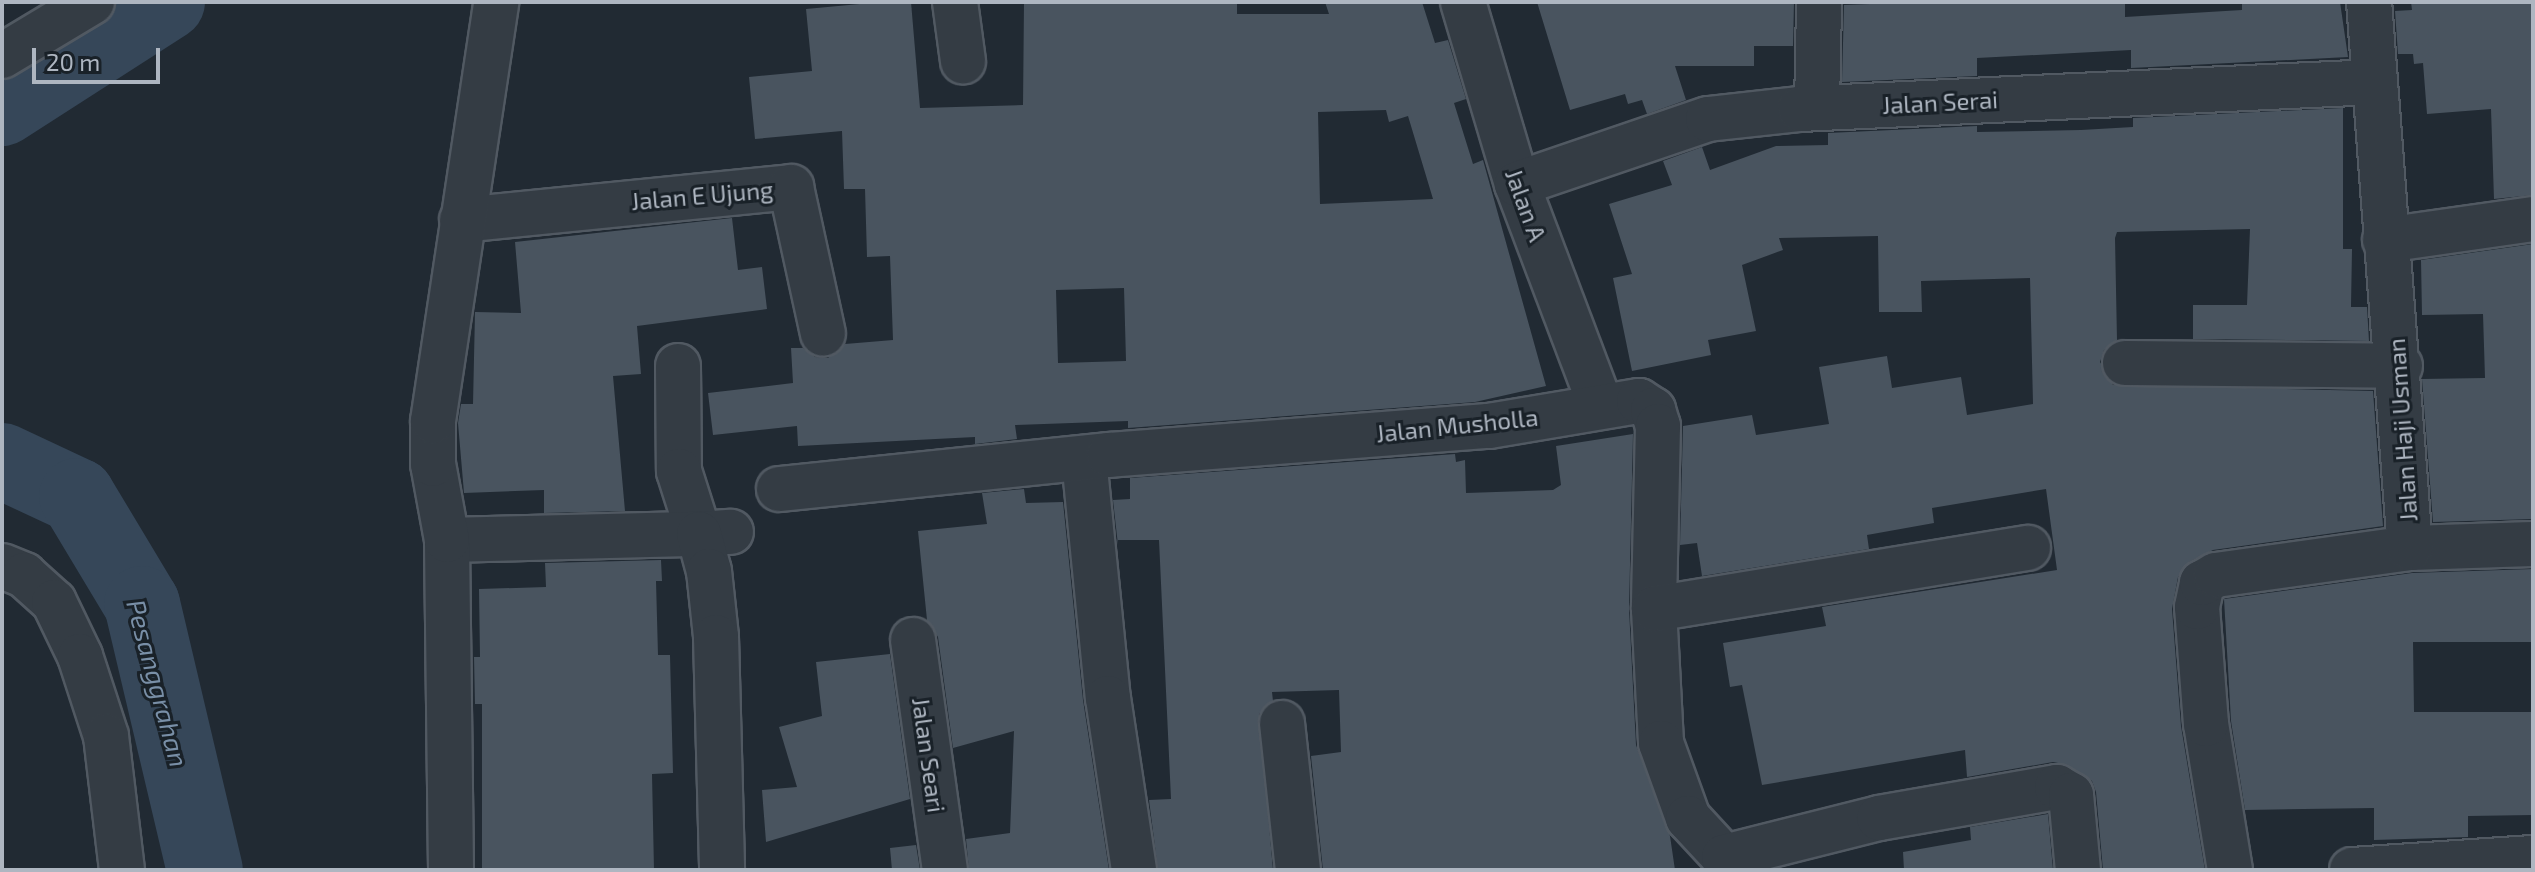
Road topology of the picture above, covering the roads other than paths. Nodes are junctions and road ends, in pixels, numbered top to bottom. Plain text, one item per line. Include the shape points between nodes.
1 (92, 2) edge
2 (496, 2) edge
3 (955, 2) edge
4 (1463, 2) edge
5 (1819, 2) edge
6 (2369, 2) edge
7 (2, 56) edge
8 (963, 61) dead end
9 (2374, 82) junction
10 (1817, 108) junction
11 (1517, 184) junction
12 (2533, 219) edge
13 (462, 220) junction
14 (2385, 240) junction
15 (823, 334) dead end
16 (2125, 363) dead end
17 (678, 366) dead end
18 (2400, 366) junction
19 (1600, 404) junction
20 (1084, 459) junction
21 (779, 489) dead end
22 (715, 533) junction
23 (447, 540) junction
24 (2533, 544) edge
25 (2028, 548) dead end
26 (2410, 548) junction
27 (2, 566) edge
28 (1654, 609) junction
29 (913, 640) dead end
30 (1282, 723) dead end
31 (2533, 858) edge
32 (1726, 863) edge
33 (2222, 868) edge
34 (122, 870) edge
35 (451, 870) edge
36 (722, 870) edge
37 (945, 870) edge
38 (1134, 870) edge
39 (1298, 870) edge
40 (2078, 870) edge
41 (2352, 870) edge

1 - 7 street
2 - 13 street
3 - 8 street
4 - 11 street, Jalan A
5 - 10 street
6 - 9 street, Jalan Haji Usman
9 - 10 street, Jalan Serai
9 - 14 street, Jalan Haji Usman
10 - 11 street, Jalan Serai via 1708,119
11 - 19 street, Jalan A
12 - 14 street
13 - 15 street, Jalan E Ujung via 791,187
13 - 23 street via 433,421 433,464
14 - 18 street, Jalan Haji Usman
16 - 18 street
17 - 22 street via 679,471
18 - 26 street, Jalan Haji Usman
19 - 20 street, Jalan Musholla via 1489,426
19 - 28 street, Jalan Musholla via 1639,401 1653,410 1658,426
20 - 21 street, Jalan Musholla
20 - 38 street via 1108,698
22 - 23 street
22 - 36 street via 709,571 716,637
23 - 35 street
24 - 26 street
25 - 28 street
26 - 33 street, Jalan Haji Usman via 2216,575 2202,583 2197,607
27 - 34 street via 24,575 54,602 80,656 106,736
28 - 32 street, Jalan Musholla via 1661,743 1688,818
29 - 37 street, Jalan Seari
30 - 39 street
31 - 41 street
32 - 40 street via 1879,818 2057,787 2071,795

